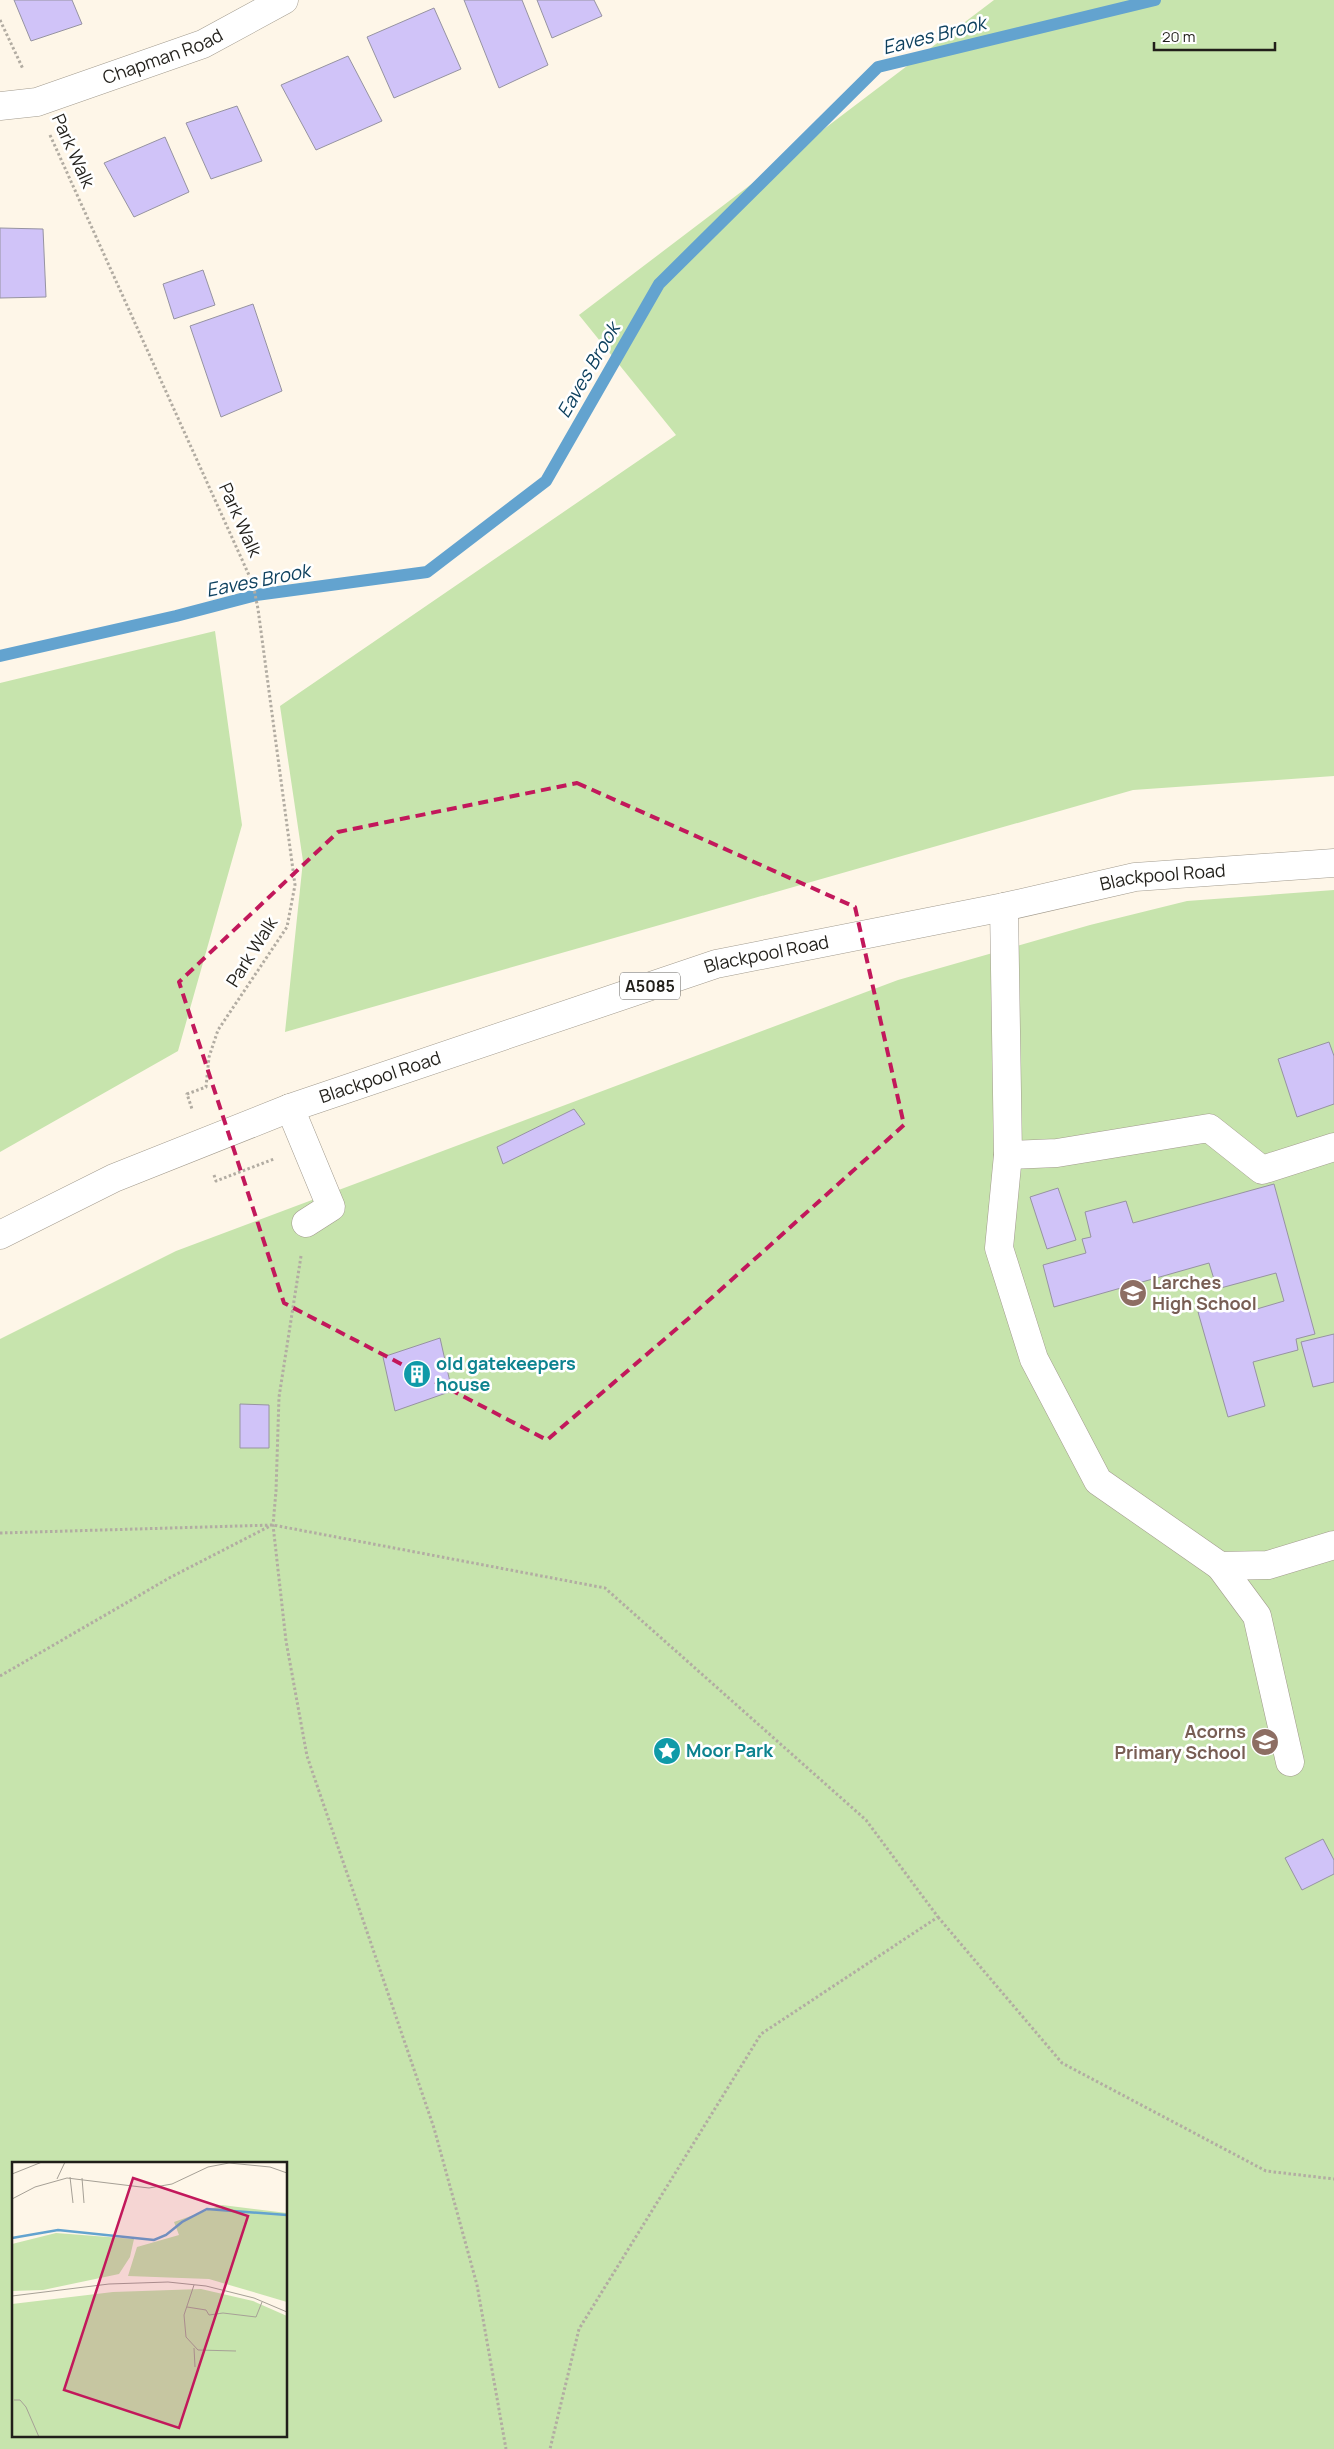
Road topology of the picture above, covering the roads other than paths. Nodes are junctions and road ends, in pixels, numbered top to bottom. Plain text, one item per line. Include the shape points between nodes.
1 (284, 0) edge
2 (0, 106) edge
3 (1334, 864) edge
4 (1004, 908) junction
5 (290, 1108) junction
6 (1334, 1147) edge
7 (1008, 1156) junction
8 (306, 1222) road end
9 (0, 1235) edge
10 (1334, 1545) edge
11 (1220, 1566) junction
12 (1290, 1762) dead end

1 - 2 main road, Chapman Road via 203,44 37,102
3 - 4 main road, Blackpool Road / A5085 via 1135,877
4 - 5 main road, Blackpool Road / A5085 via 716,964
4 - 7 main road
5 - 8 main road via 330,1208
5 - 9 main road, Blackpool Road / A5085 via 114,1178
6 - 7 main road via 1262,1170 1209,1128 1057,1153
7 - 11 main road via 999,1248 1039,1368 1098,1481
10 - 11 main road via 1268,1566
11 - 12 main road via 1257,1616

